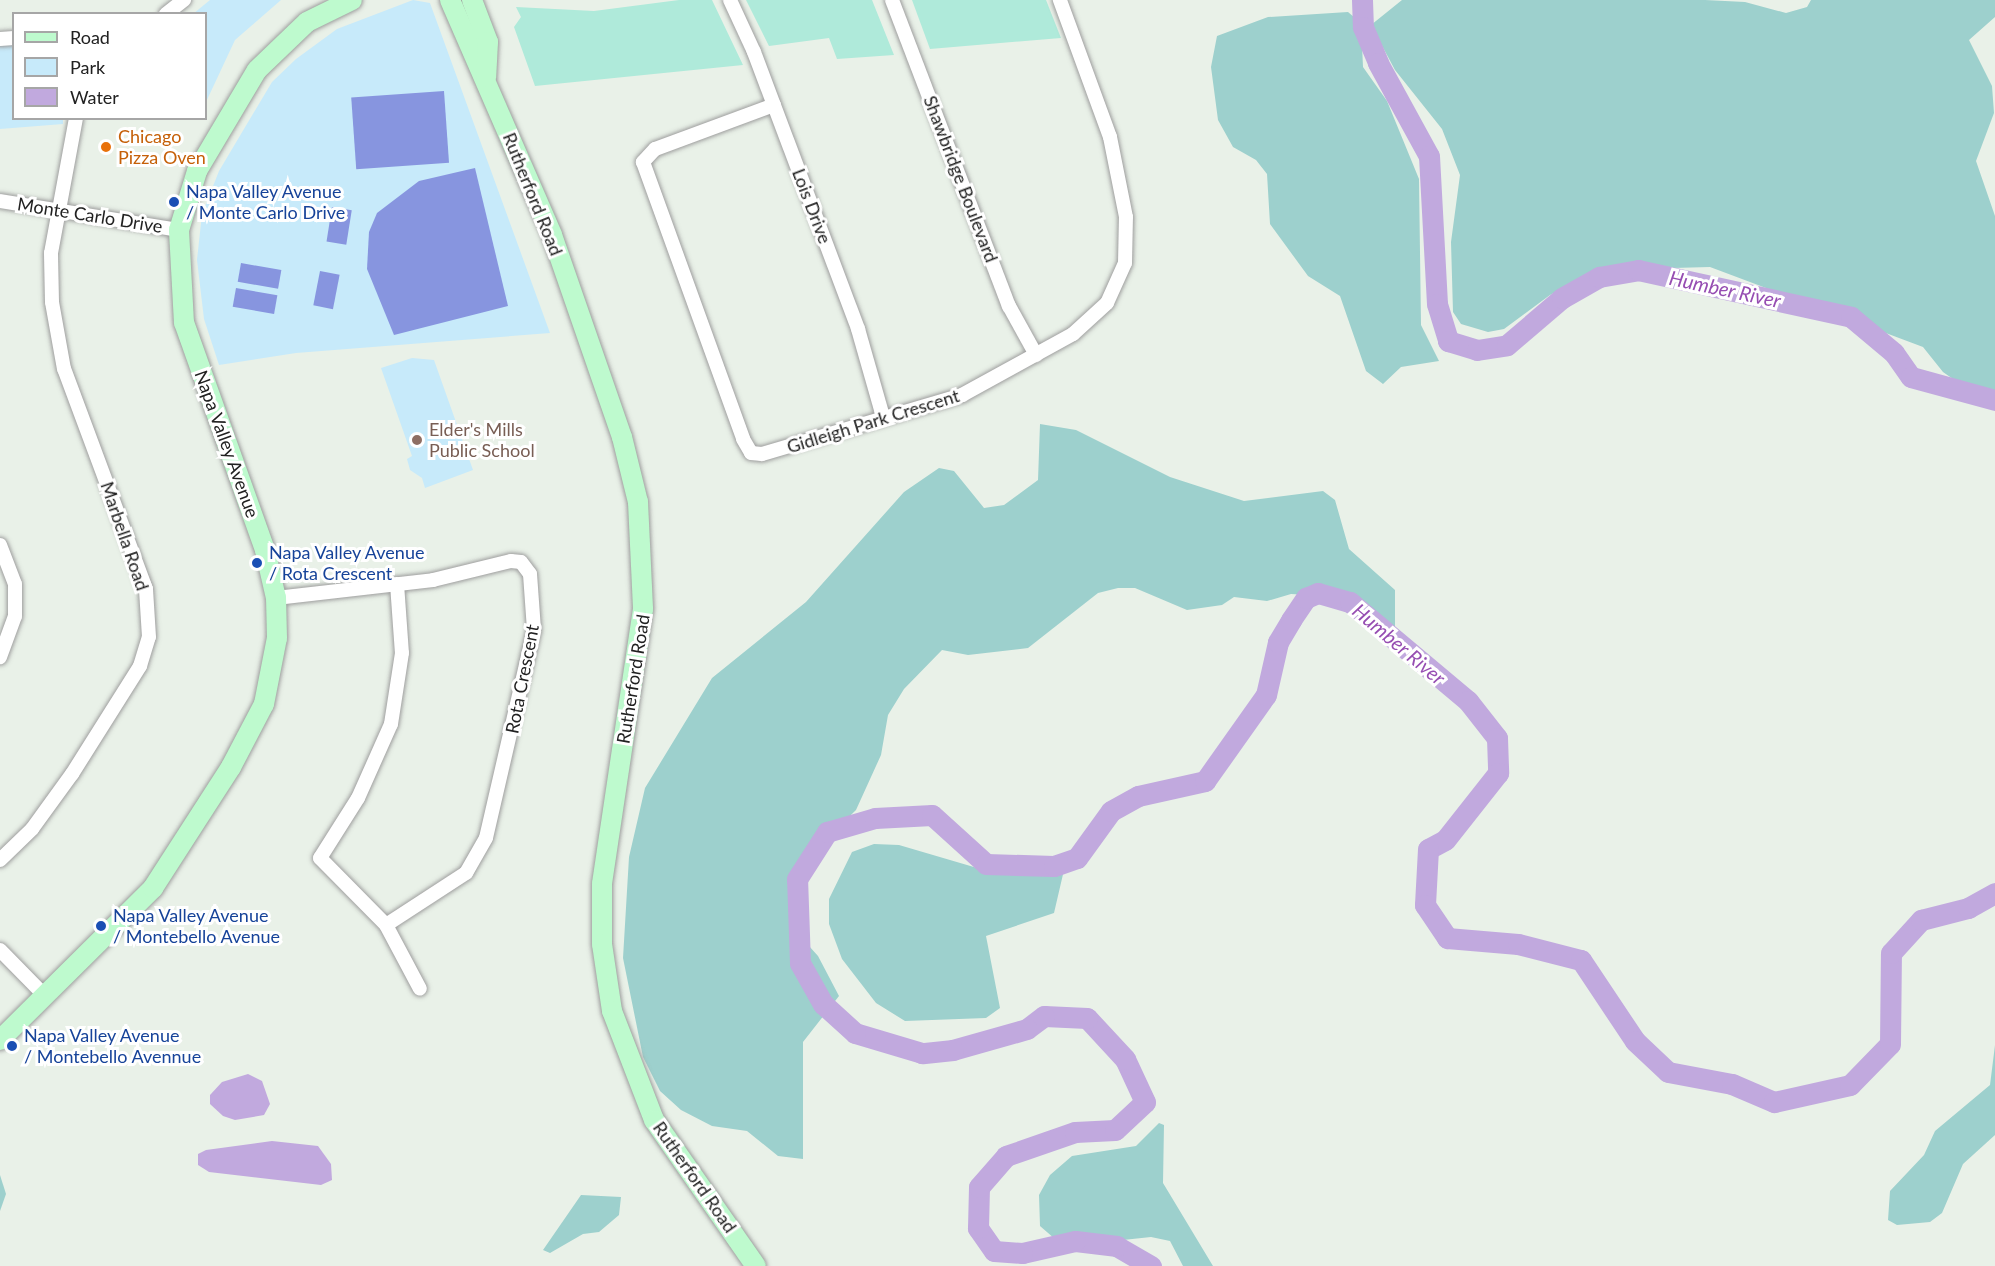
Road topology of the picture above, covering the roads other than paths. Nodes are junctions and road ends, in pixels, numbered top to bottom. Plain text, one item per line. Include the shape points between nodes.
1 (184, 0) edge
2 (352, 0) edge
3 (450, 0) edge
4 (472, 0) edge
5 (730, 0) edge
6 (892, 0) edge
7 (1060, 0) edge
8 (169, 12) edge
9 (486, 77) junction
10 (774, 105) junction
11 (76, 120) edge
12 (0, 201) edge
13 (60, 209) junction
14 (179, 230) junction
15 (1035, 355) junction
16 (883, 417) junction
17 (0, 545) edge
18 (397, 584) junction
19 (276, 597) junction
20 (0, 657) edge
21 (0, 860) edge
22 (386, 925) junction
23 (0, 950) edge
24 (420, 989) dead end
25 (45, 996) junction
26 (0, 1040) edge
27 (756, 1266) edge

1 - 8 street
2 - 14 main road, Napa Valley Avenue via 307,22 257,70 197,171
3 - 9 main road, Rutherford Road
4 - 9 main road, Rutherford Road via 488,42
5 - 10 street, Lois Drive
6 - 15 street, Shawbridge Boulevard via 1009,306
7 - 15 street, Gidleigh Park Crescent via 1110,137 1128,244 1120,279 1100,311
9 - 27 main road, Rutherford Road via 556,246 622,437 639,510 643,609 602,884 602,944 612,1011 654,1120
10 - 16 street, Lois Drive via 858,329
10 - 16 street, Gidleigh Park Crescent via 655,149 646,155 643,171 751,453 774,452
11 - 13 street, Marbella Road
12 - 13 street, Monte Carlo Drive
13 - 14 street, Monte Carlo Drive
13 - 21 street, Marbella Road via 51,253 52,302 63,369 146,589 149,637 140,666 72,774 32,828
14 - 19 main road, Napa Valley Avenue via 184,323 265,550
15 - 16 street, Gidleigh Park Crescent via 962,395
17 - 20 street via 15,584 15,616
18 - 19 street, Rota Crescent
18 - 22 street via 402,653 391,724 358,798 320,858
18 - 22 street, Rota Crescent via 520,562 530,574 535,602 519,705 486,838 466,873
19 - 25 main road, Napa Valley Avenue via 273,672 253,730 153,888
22 - 24 street
23 - 25 street
25 - 26 main road, Napa Valley Avenue

